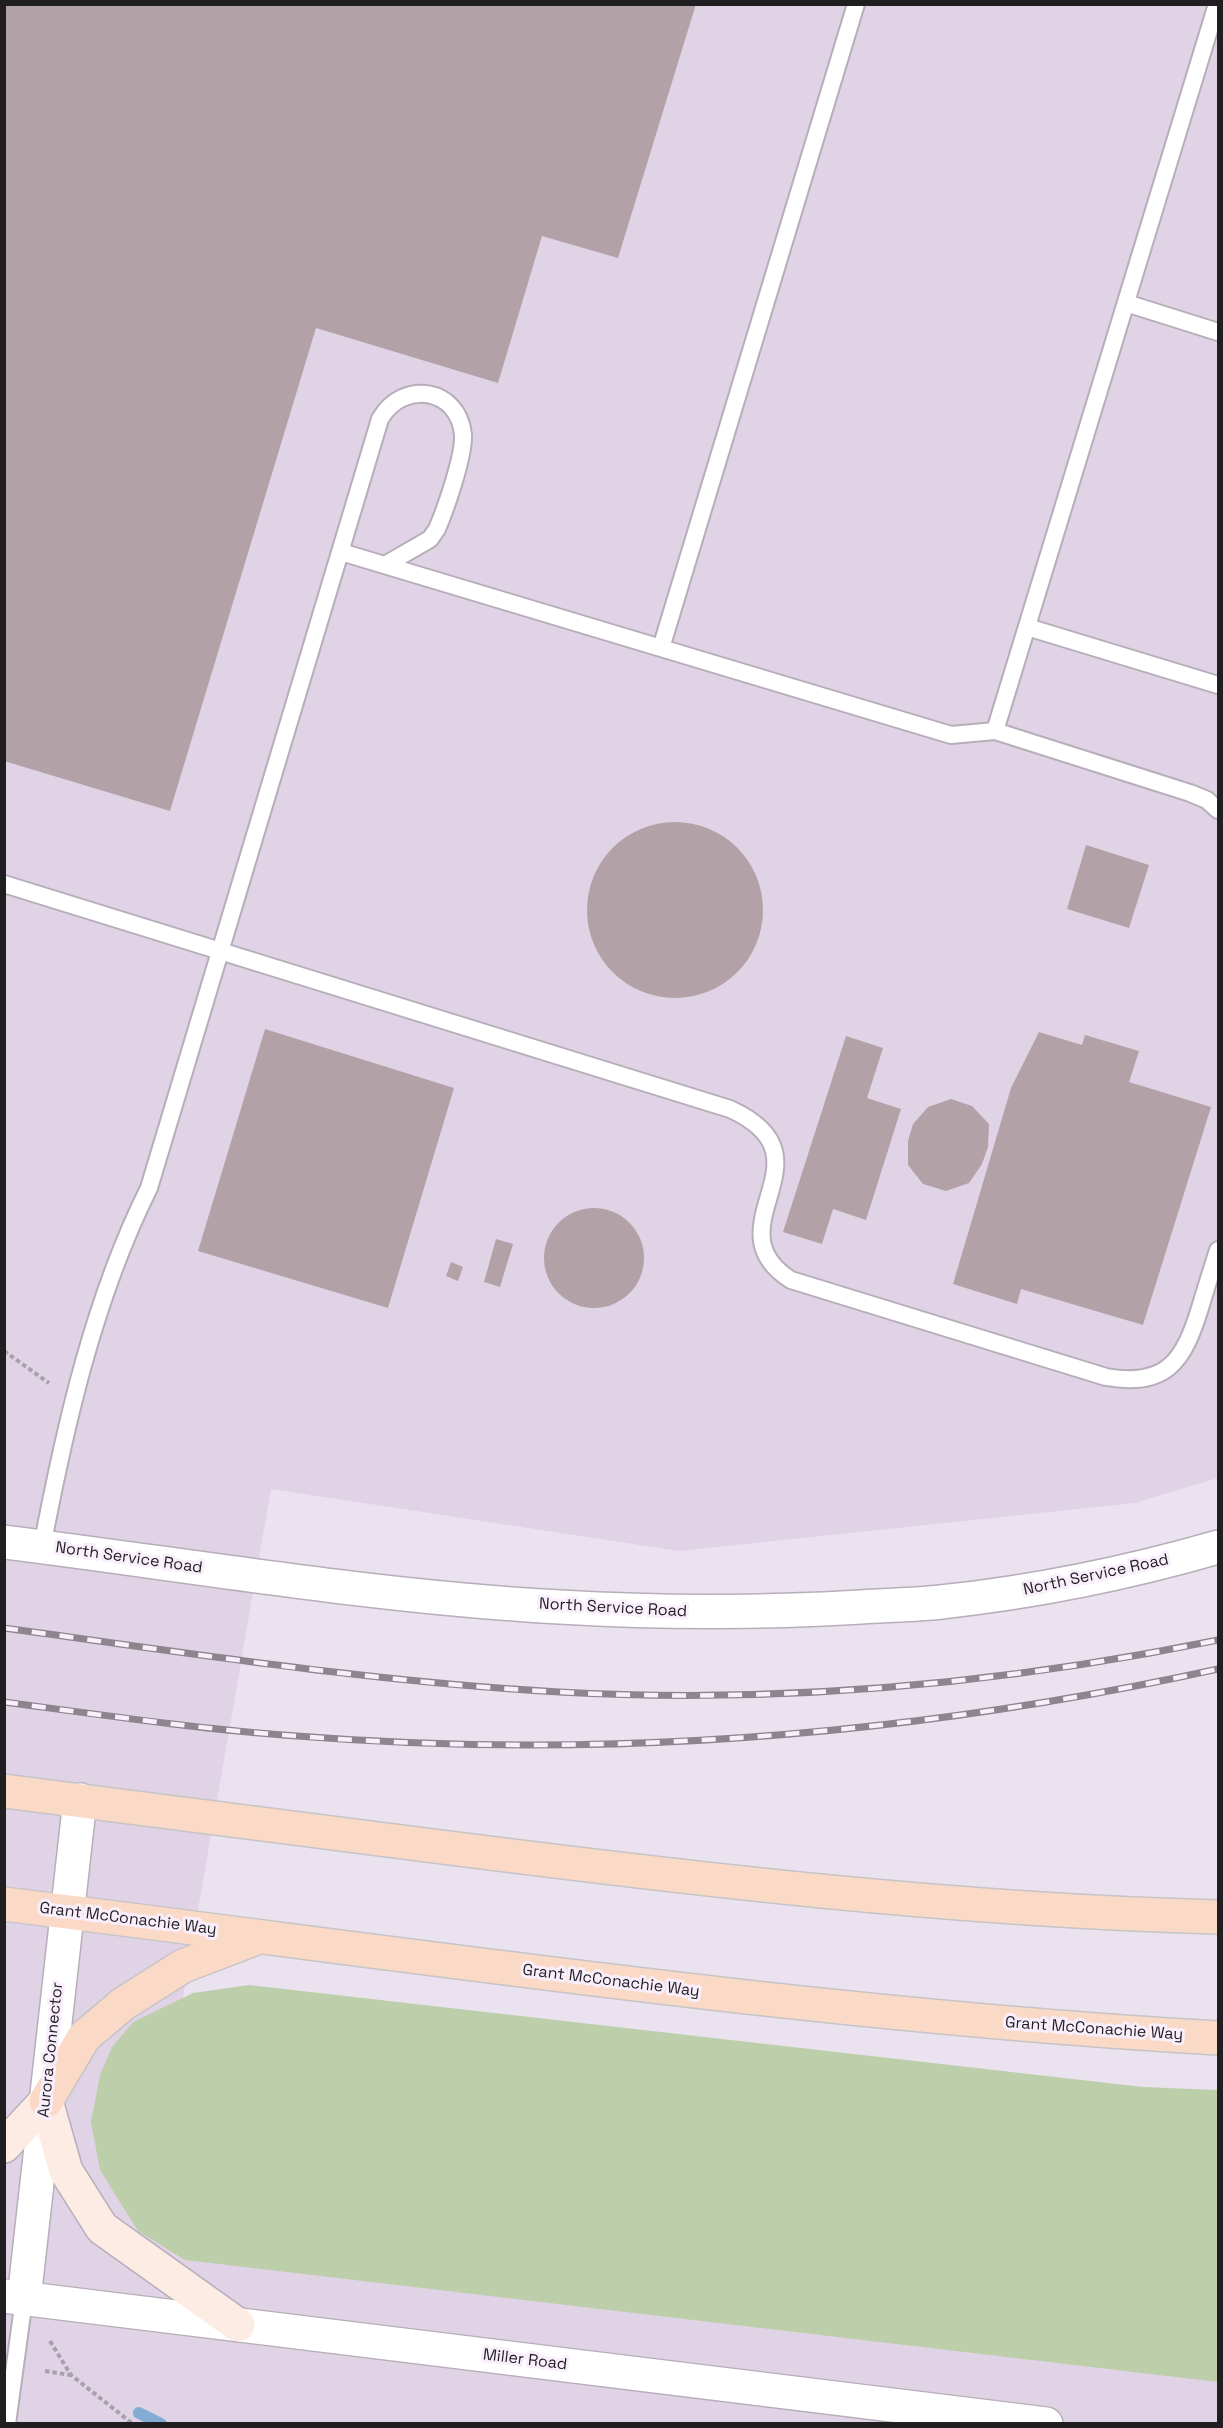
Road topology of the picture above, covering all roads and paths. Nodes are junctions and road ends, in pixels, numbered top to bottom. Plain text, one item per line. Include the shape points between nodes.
1 (856, 4) edge
2 (1217, 4) edge
3 (1126, 303) junction
4 (1218, 332) edge
5 (341, 552) junction
6 (385, 565) junction
7 (1027, 627) junction
8 (662, 648) junction
9 (1218, 685) edge
10 (995, 731) junction
11 (1218, 810) edge
12 (4, 884) edge
13 (222, 950) junction
14 (1218, 1250) edge
15 (4, 1351) edge
16 (76, 1389) junction
17 (4, 1542) edge
18 (42, 1547) junction
19 (1218, 1547) edge
20 (4, 1791) edge
21 (80, 1800) junction
22 (4, 1904) edge
23 (67, 1912) junction
24 (1218, 1917) edge
25 (263, 1936) junction
26 (1218, 2038) edge
27 (46, 2101) junction
28 (4, 2146) edge
29 (14, 2298) edge
30 (238, 2325) junction
31 (71, 2375) dead end
32 (7, 2424) edge
33 (133, 2424) edge
34 (1046, 2424) edge

1 - 8 lane
2 - 3 lane
3 - 4 lane
3 - 7 lane
5 - 6 lane
5 - 6 lane via 380,419 404,395 430,395 441,399 458,416 462,447 437,529 430,539
5 - 13 lane
6 - 8 lane
7 - 9 lane
7 - 10 lane
8 - 10 lane via 951,735
10 - 11 lane via 1190,793 1208,800
12 - 13 lane
13 - 14 lane via 745,1116 764,1132 774,1150 776,1174 761,1226 761,1244 778,1271 791,1280 1106,1377 1147,1377 1165,1370 1179,1358 1190,1340
13 - 16 lane via 149,1188 126,1234
15 - 16 path via 47,1382
16 - 18 lane
17 - 18 street, North Service Road
18 - 19 street, North Service Road via 393,1592 557,1607 684,1612 940,1602 1029,1590
20 - 21 main road
21 - 23 street, Aurora Connector
21 - 24 main road via 694,1879 984,1905
22 - 23 main road, Grant McConachie Way
23 - 25 main road, Grant McConachie Way
23 - 27 street, Aurora Connector
25 - 26 main road, Grant McConachie Way via 825,2006
25 - 27 main road via 183,1966 123,2004 84,2037
27 - 28 street
27 - 29 street, Aurora Connector
27 - 30 street via 66,2171 102,2228
29 - 30 street, Miller Road
29 - 32 lane
30 - 34 street, Miller Road
31 - 33 path

